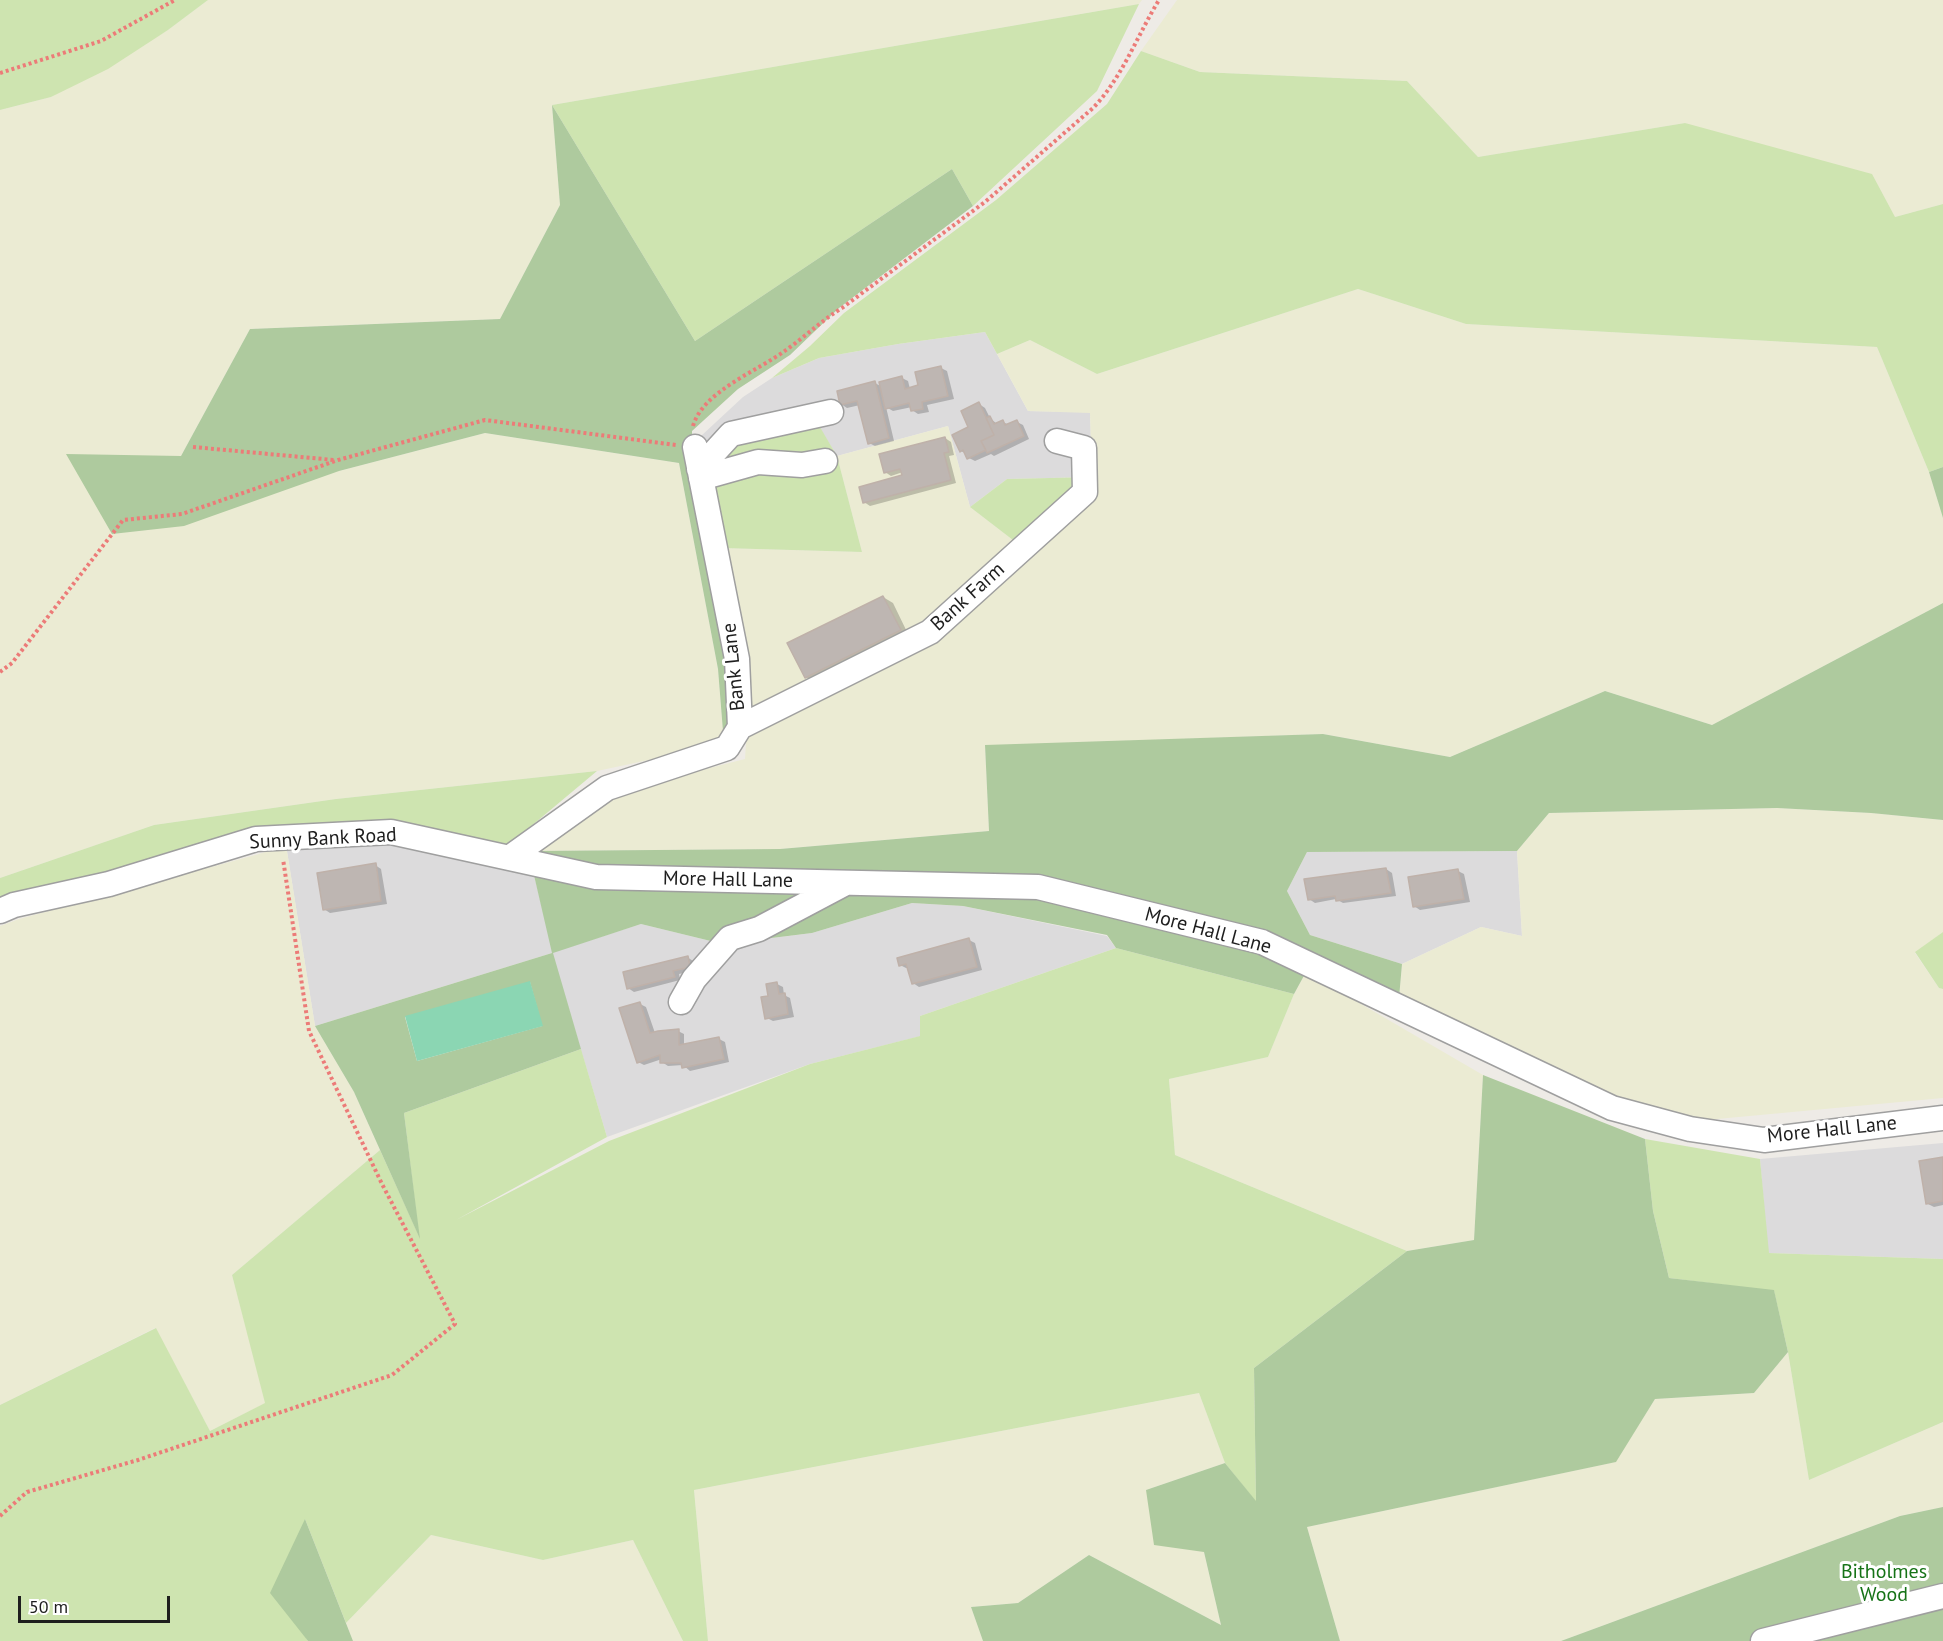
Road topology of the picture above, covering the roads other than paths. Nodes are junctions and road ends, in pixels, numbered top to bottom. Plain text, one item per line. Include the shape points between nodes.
1 (831, 412) dead end
2 (1057, 441) dead end
3 (825, 461) dead end
4 (698, 465) junction
5 (740, 727) junction
6 (509, 858) junction
7 (847, 883) junction
8 (0, 910) edge
9 (681, 1002) dead end
10 (1943, 1118) edge
11 (1943, 1596) edge
12 (1763, 1641) edge

1 - 4 street via 731,434
2 - 5 street, Bank Farm via 1084,448 1085,492 930,632
3 - 4 street via 802,465
4 - 5 street, Bank Lane via 737,659
5 - 6 street, Bank Lane via 727,748 607,788
6 - 7 street, More Hall Lane via 596,877
6 - 8 street, Sunny Bank Road via 391,832 256,839 109,884
7 - 9 street via 759,929 730,938 694,979
7 - 10 street, More Hall Lane via 1038,887 1262,942 1612,1108 1690,1129 1764,1140
11 - 12 street

